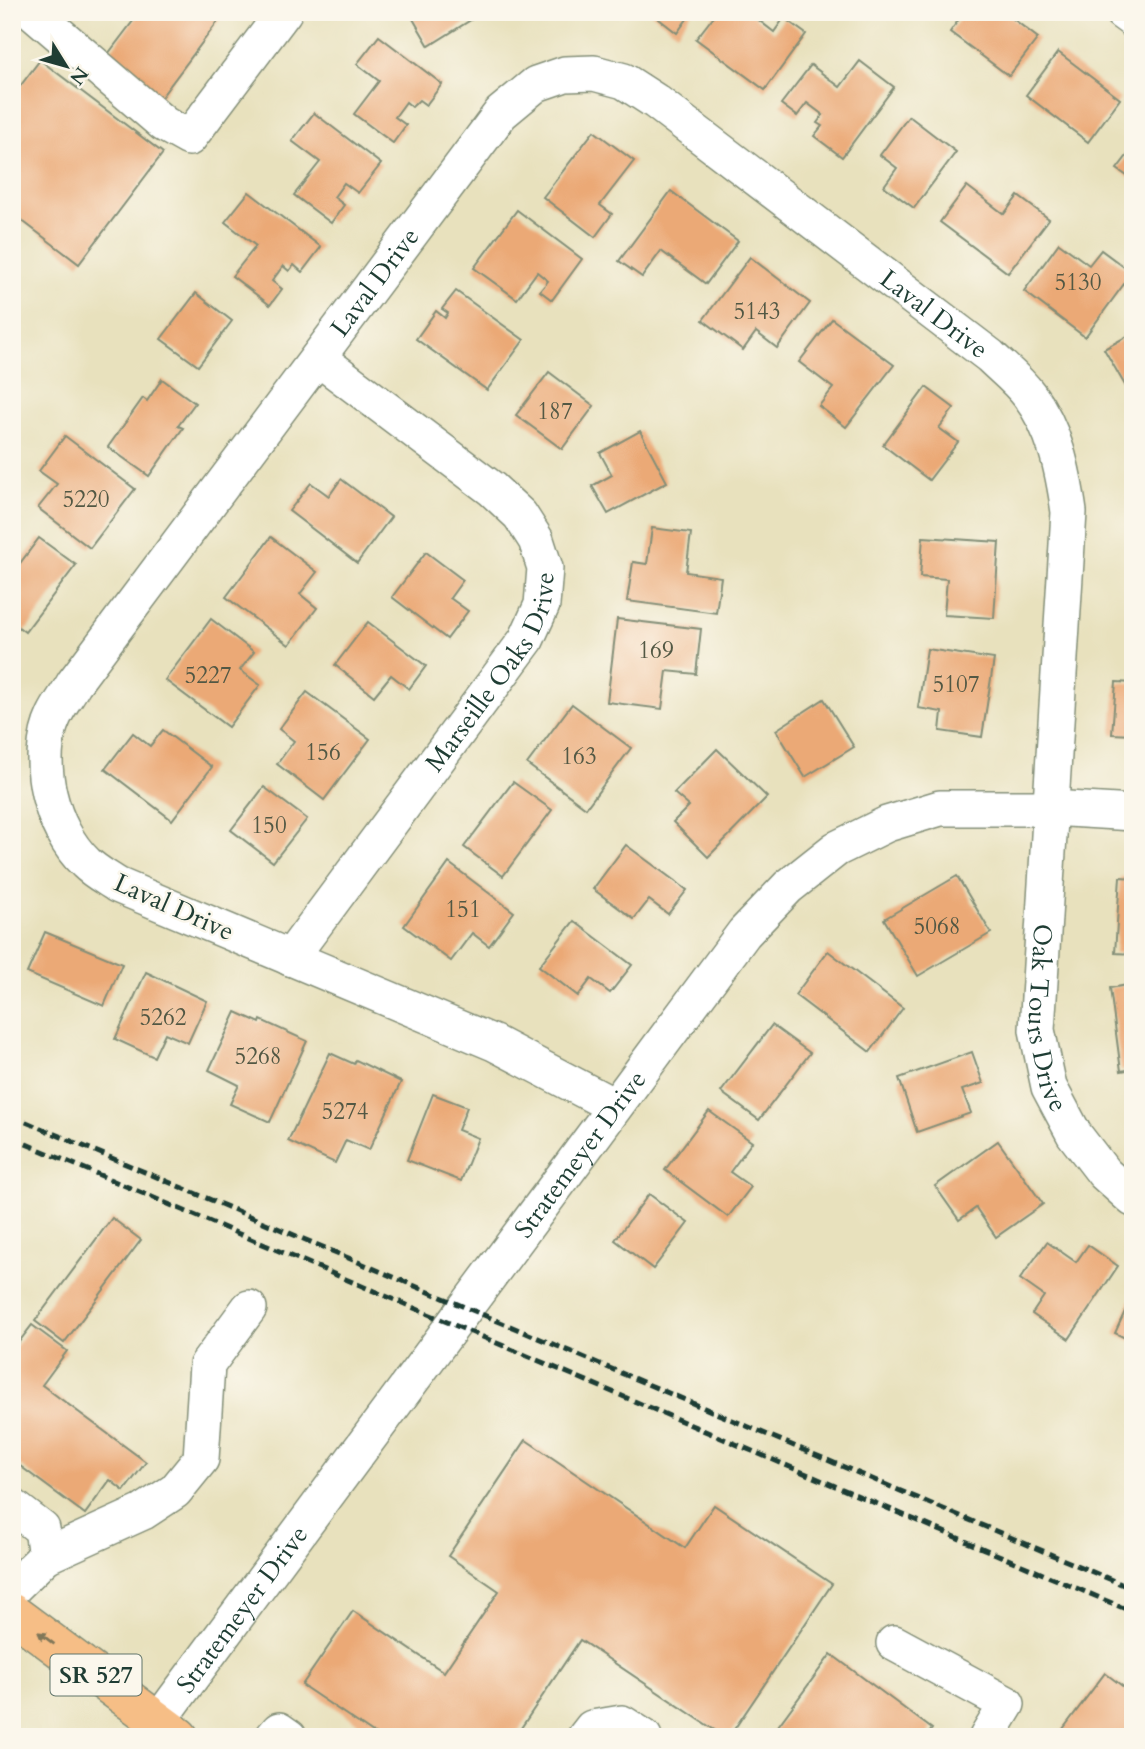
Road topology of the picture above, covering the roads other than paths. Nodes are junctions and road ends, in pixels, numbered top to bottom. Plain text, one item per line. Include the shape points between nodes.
1 (33, 12) edge
2 (284, 12) edge
3 (1122, 12) edge
4 (1133, 20) edge
5 (317, 358) junction
6 (1051, 808) junction
7 (1133, 813) edge
8 (290, 958) junction
9 (614, 1106) junction
10 (1133, 1199) edge
11 (249, 1308) dead end
12 (12, 1506) edge
13 (46, 1556) junction
14 (12, 1589) edge
15 (12, 1612) edge
16 (894, 1643) dead end
17 (164, 1732) edge
18 (273, 1737) edge
19 (289, 1737) edge
20 (585, 1737) edge
21 (644, 1737) edge
22 (987, 1737) edge

1 - 2 street via 164,124 189,138
3 - 4 street
5 - 6 street, Laval Drive via 501,113 536,85 565,74 594,73 624,82 655,101 990,356 1028,394 1049,428 1069,512
5 - 8 street, Marseille Oaks Drive via 492,489 520,515 536,540 545,568 542,605 526,640
5 - 8 street, Laval Drive via 74,683 54,717 44,750 47,786 58,825 85,863 117,886
6 - 7 street, Stratemeyer Drive
6 - 9 street, Stratemeyer Drive via 940,808 887,824 836,849 788,887 744,933
6 - 10 street, Oak Tours Drive via 1039,1041 1049,1087 1074,1134 1104,1173
8 - 9 street, Laval Drive via 494,1043
9 - 17 street, Stratemeyer Drive
11 - 13 street via 207,1365 201,1459 174,1491 143,1512
12 - 13 street via 42,1529
13 - 14 street
17 -> 15 main road, SR 527
16 - 22 street via 1007,1703
18 - 19 street via 279,1730
20 - 21 street via 592,1728 622,1723

